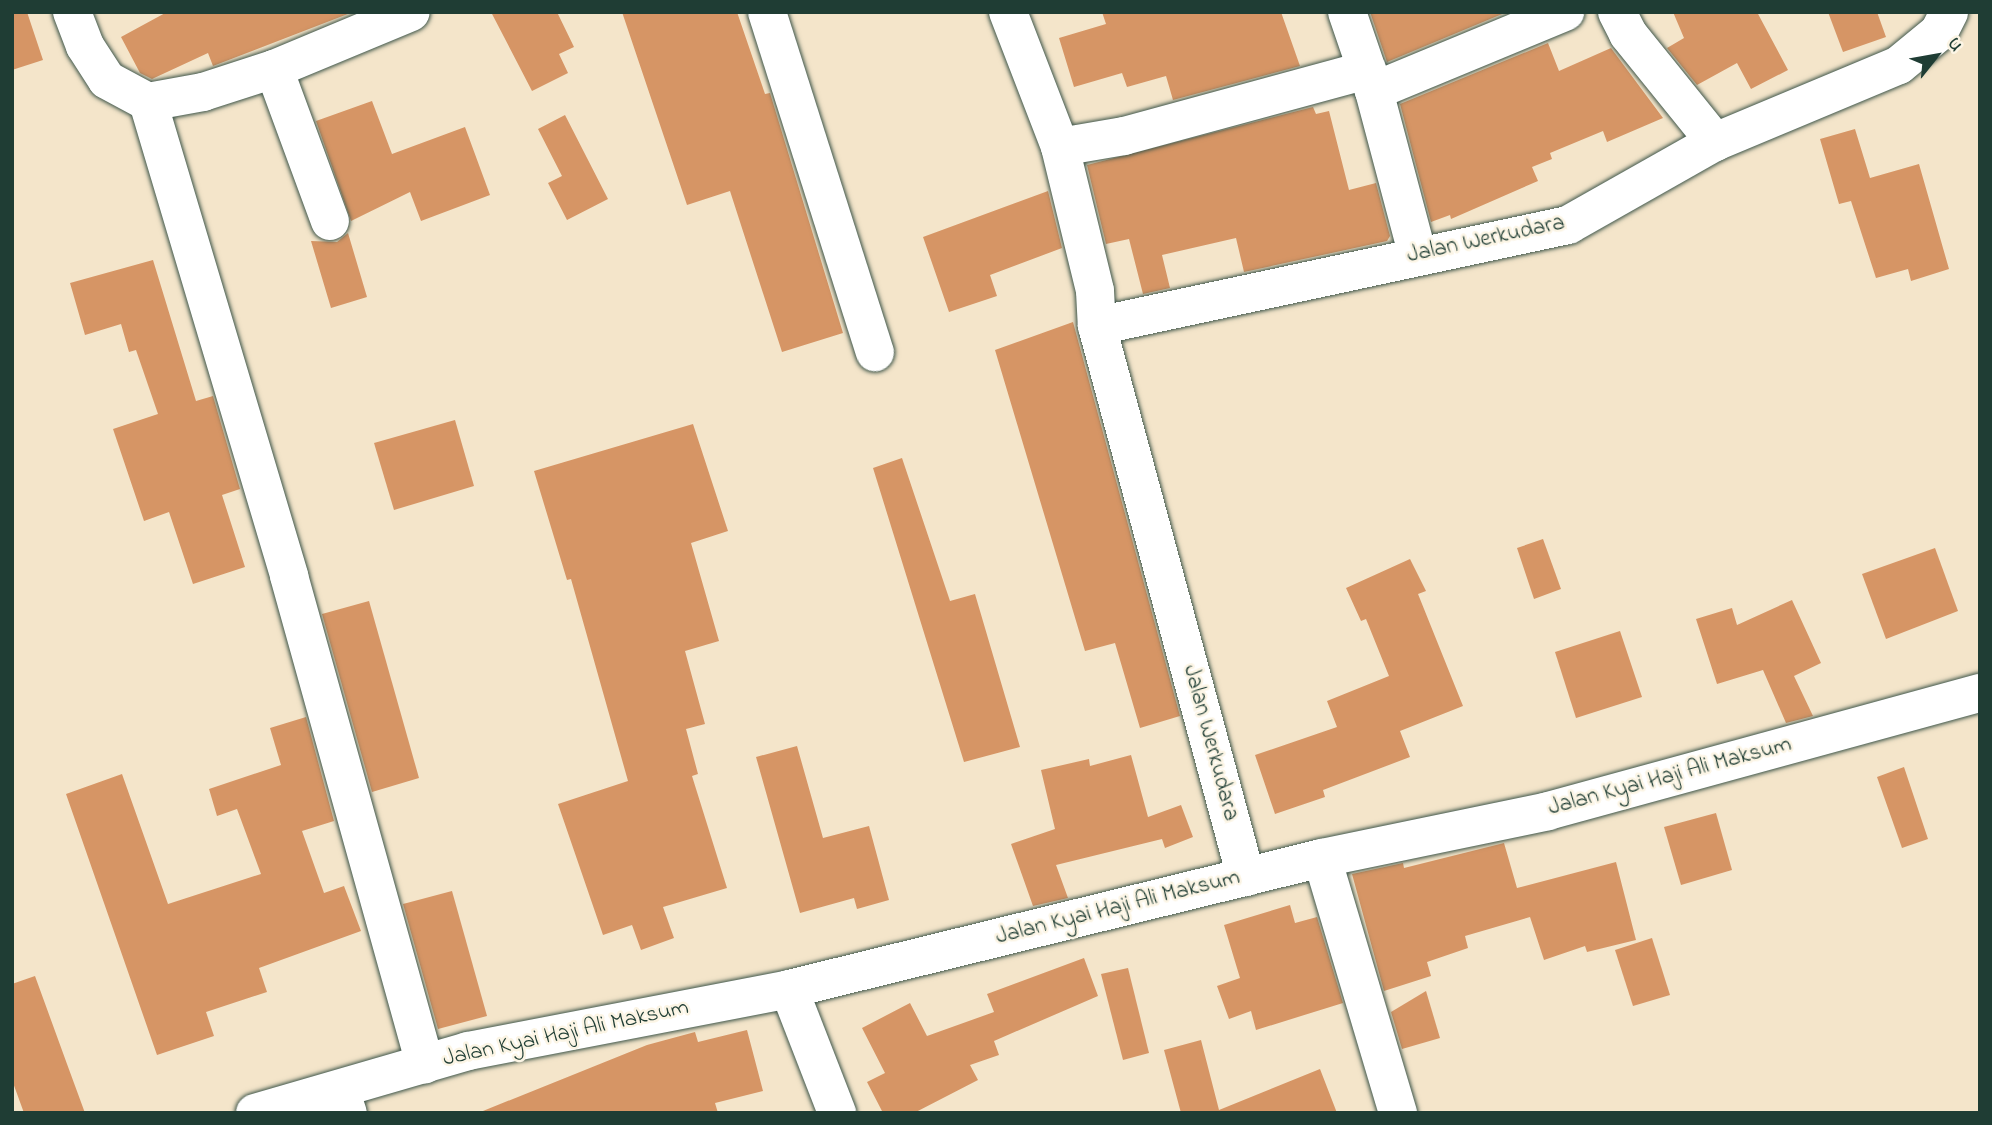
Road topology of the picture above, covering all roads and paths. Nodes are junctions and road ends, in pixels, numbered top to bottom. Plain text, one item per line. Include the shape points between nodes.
1 (72, 12) edge
2 (411, 12) edge
3 (767, 12) edge
4 (1008, 12) edge
5 (1347, 12) edge
6 (1565, 12) edge
7 (1617, 12) edge
8 (1949, 12) edge
9 (344, 24) edge
10 (1496, 26) edge
11 (274, 69) junction
12 (1371, 80) junction
13 (148, 102) junction
14 (1715, 142) junction
15 (1060, 148) junction
16 (330, 220) dead end
17 (1418, 256) junction
18 (1097, 326) junction
19 (875, 352) dead end
20 (1980, 693) edge
21 (1322, 858) junction
22 (1246, 877) junction
23 (789, 989) junction
24 (425, 1064) junction
25 (344, 1101) edge
26 (254, 1113) edge
27 (837, 1113) edge
28 (1398, 1113) edge

1 - 13 street via 85,46 107,80
2 - 9 street
3 - 19 street
4 - 15 street, Jalan Werkudara
5 - 12 street
6 - 10 street
7 - 14 street via 1628,34
8 - 14 street, Jalan Werkudara via 1938,32 1899,65
9 - 11 street
10 - 12 street
11 - 13 street via 203,92
11 - 16 street
12 - 15 street
12 - 17 street
13 - 24 street via 289,576
14 - 17 street, Jalan Werkudara via 1568,225
15 - 18 street, Jalan Werkudara via 1092,278
17 - 18 street, Jalan Werkudara
18 - 22 street, Jalan Werkudara
20 - 21 street, Jalan Kyai Haji Ali Maksum via 1548,811
21 - 22 street, Jalan Kyai Haji Ali Maksum
21 - 28 street
22 - 23 street, Jalan Kyai Haji Ali Maksum
23 - 24 street, Jalan Kyai Haji Ali Maksum via 468,1051
23 - 27 street
24 - 25 street, Jalan Kyai Haji Ali Maksum
25 - 26 street, Jalan Kyai Haji Ali Maksum

